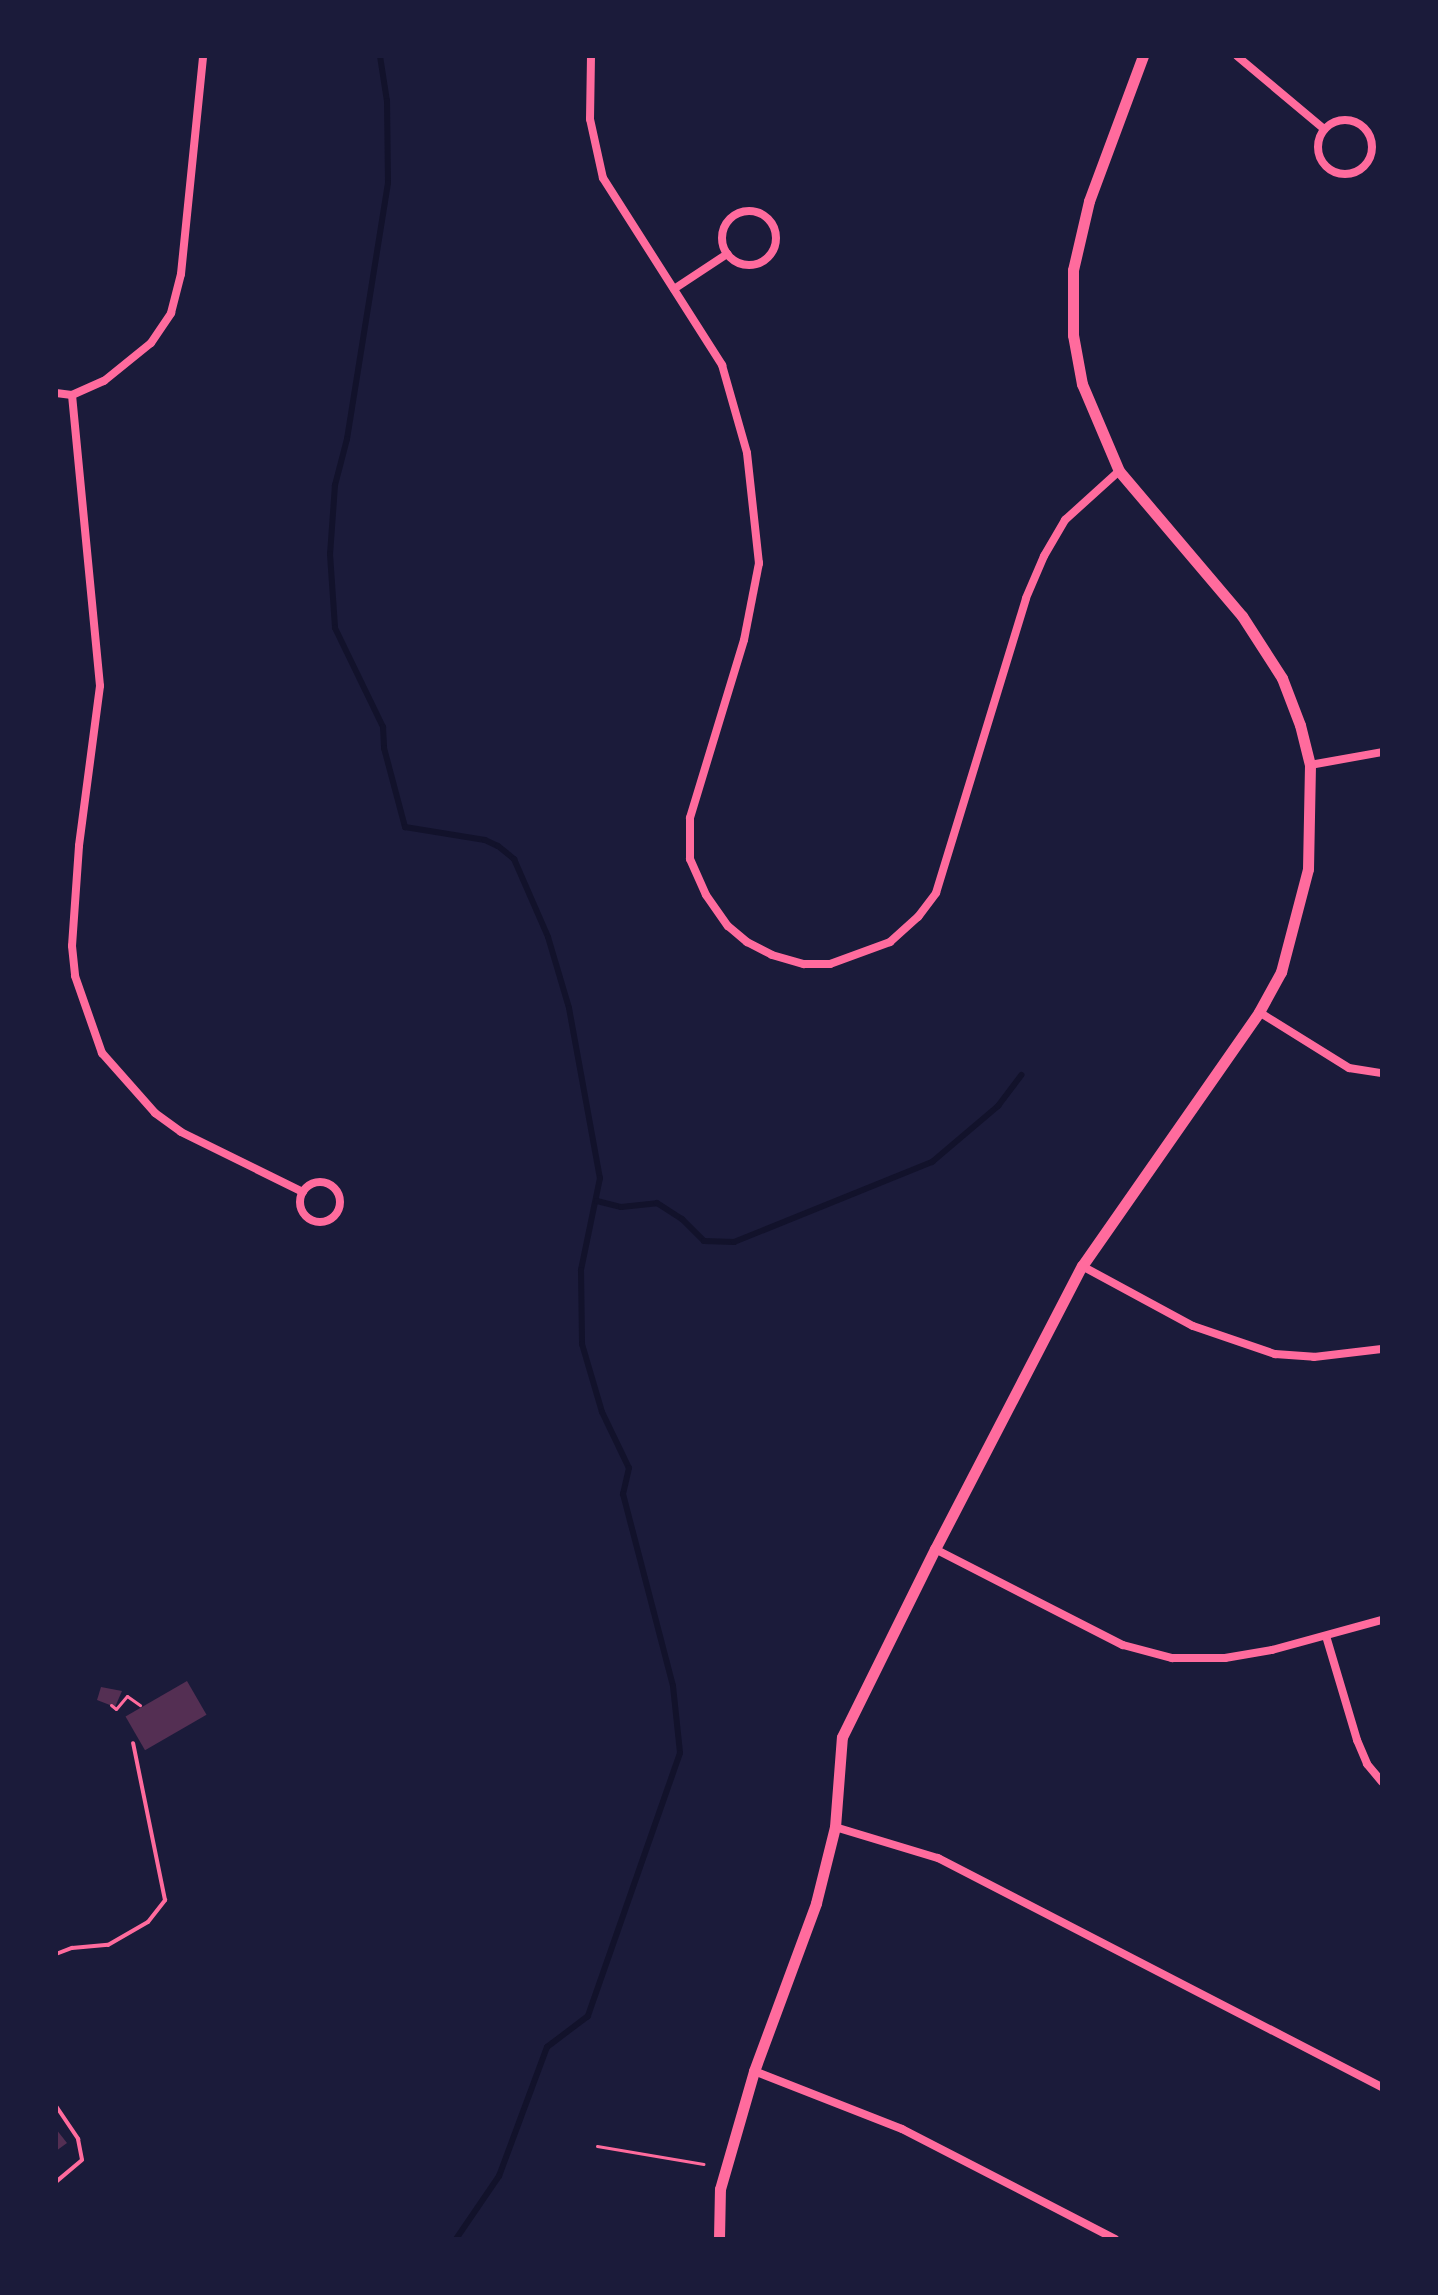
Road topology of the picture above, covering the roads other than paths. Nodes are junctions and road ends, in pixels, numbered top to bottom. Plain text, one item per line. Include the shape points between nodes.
1 (203, 56) edge
2 (591, 56) edge
3 (1143, 56) edge
4 (1237, 56) edge
5 (1324, 129) junction
6 (727, 254) junction
7 (674, 289) junction
8 (56, 393) edge
9 (72, 395) junction
10 (1119, 471) junction
11 (1382, 752) edge
12 (1310, 765) junction
13 (1259, 1012) junction
14 (1382, 1073) edge
15 (303, 1192) junction
16 (1082, 1266) junction
17 (1382, 1349) edge
18 (935, 1549) junction
19 (1382, 1620) edge
20 (1326, 1636) junction
21 (133, 1743) dead end
22 (1382, 1782) edge
23 (835, 1827) junction
24 (56, 1954) edge
25 (754, 2071) junction
26 (1382, 2087) edge
27 (56, 2106) edge
28 (56, 2182) edge
29 (719, 2239) edge
30 (1115, 2239) edge

1 - 9 street via 181,274 171,313 151,343 126,365
2 - 7 street via 590,119 603,178
3 - 10 street via 1089,201 1073,270 1073,335 1082,384
4 - 5 street
5 - 5 street via 1317,146 1323,164 1338,174 1364,166 1372,151 1363,127 1348,120
6 - 6 street via 742,265 762,262 775,246 771,224 757,213 732,217 722,233
6 - 7 street
7 - 10 street via 722,365 737,412 759,563 744,640 690,818 690,859 728,926 772,955 804,964 860,956 890,942 936,893 1026,598 1044,556 1065,520
8 - 9 street
9 - 15 street via 100,686 80,831 72,946 83,1006 102,1053 155,1113 181,1132
10 - 12 street via 1267,649 1300,725
11 - 12 street
12 - 13 street via 1308,869 1281,972
13 - 14 street via 1349,1068
13 - 16 street
15 - 15 street via 300,1205 306,1218 325,1222 337,1215 340,1197 332,1186 319,1182
16 - 17 street via 1193,1326 1275,1354 1314,1357
16 - 18 street
18 - 20 street via 1123,1645 1172,1658 1225,1658
18 - 23 street via 842,1737
19 - 20 street
20 - 22 street via 1357,1740
21 - 24 lane via 165,1900 148,1922 108,1945
23 - 25 street via 816,1903
23 - 26 street via 938,1858
25 - 29 street via 720,2189
25 - 30 street via 902,2129
27 - 28 lane via 78,2139 82,2160

